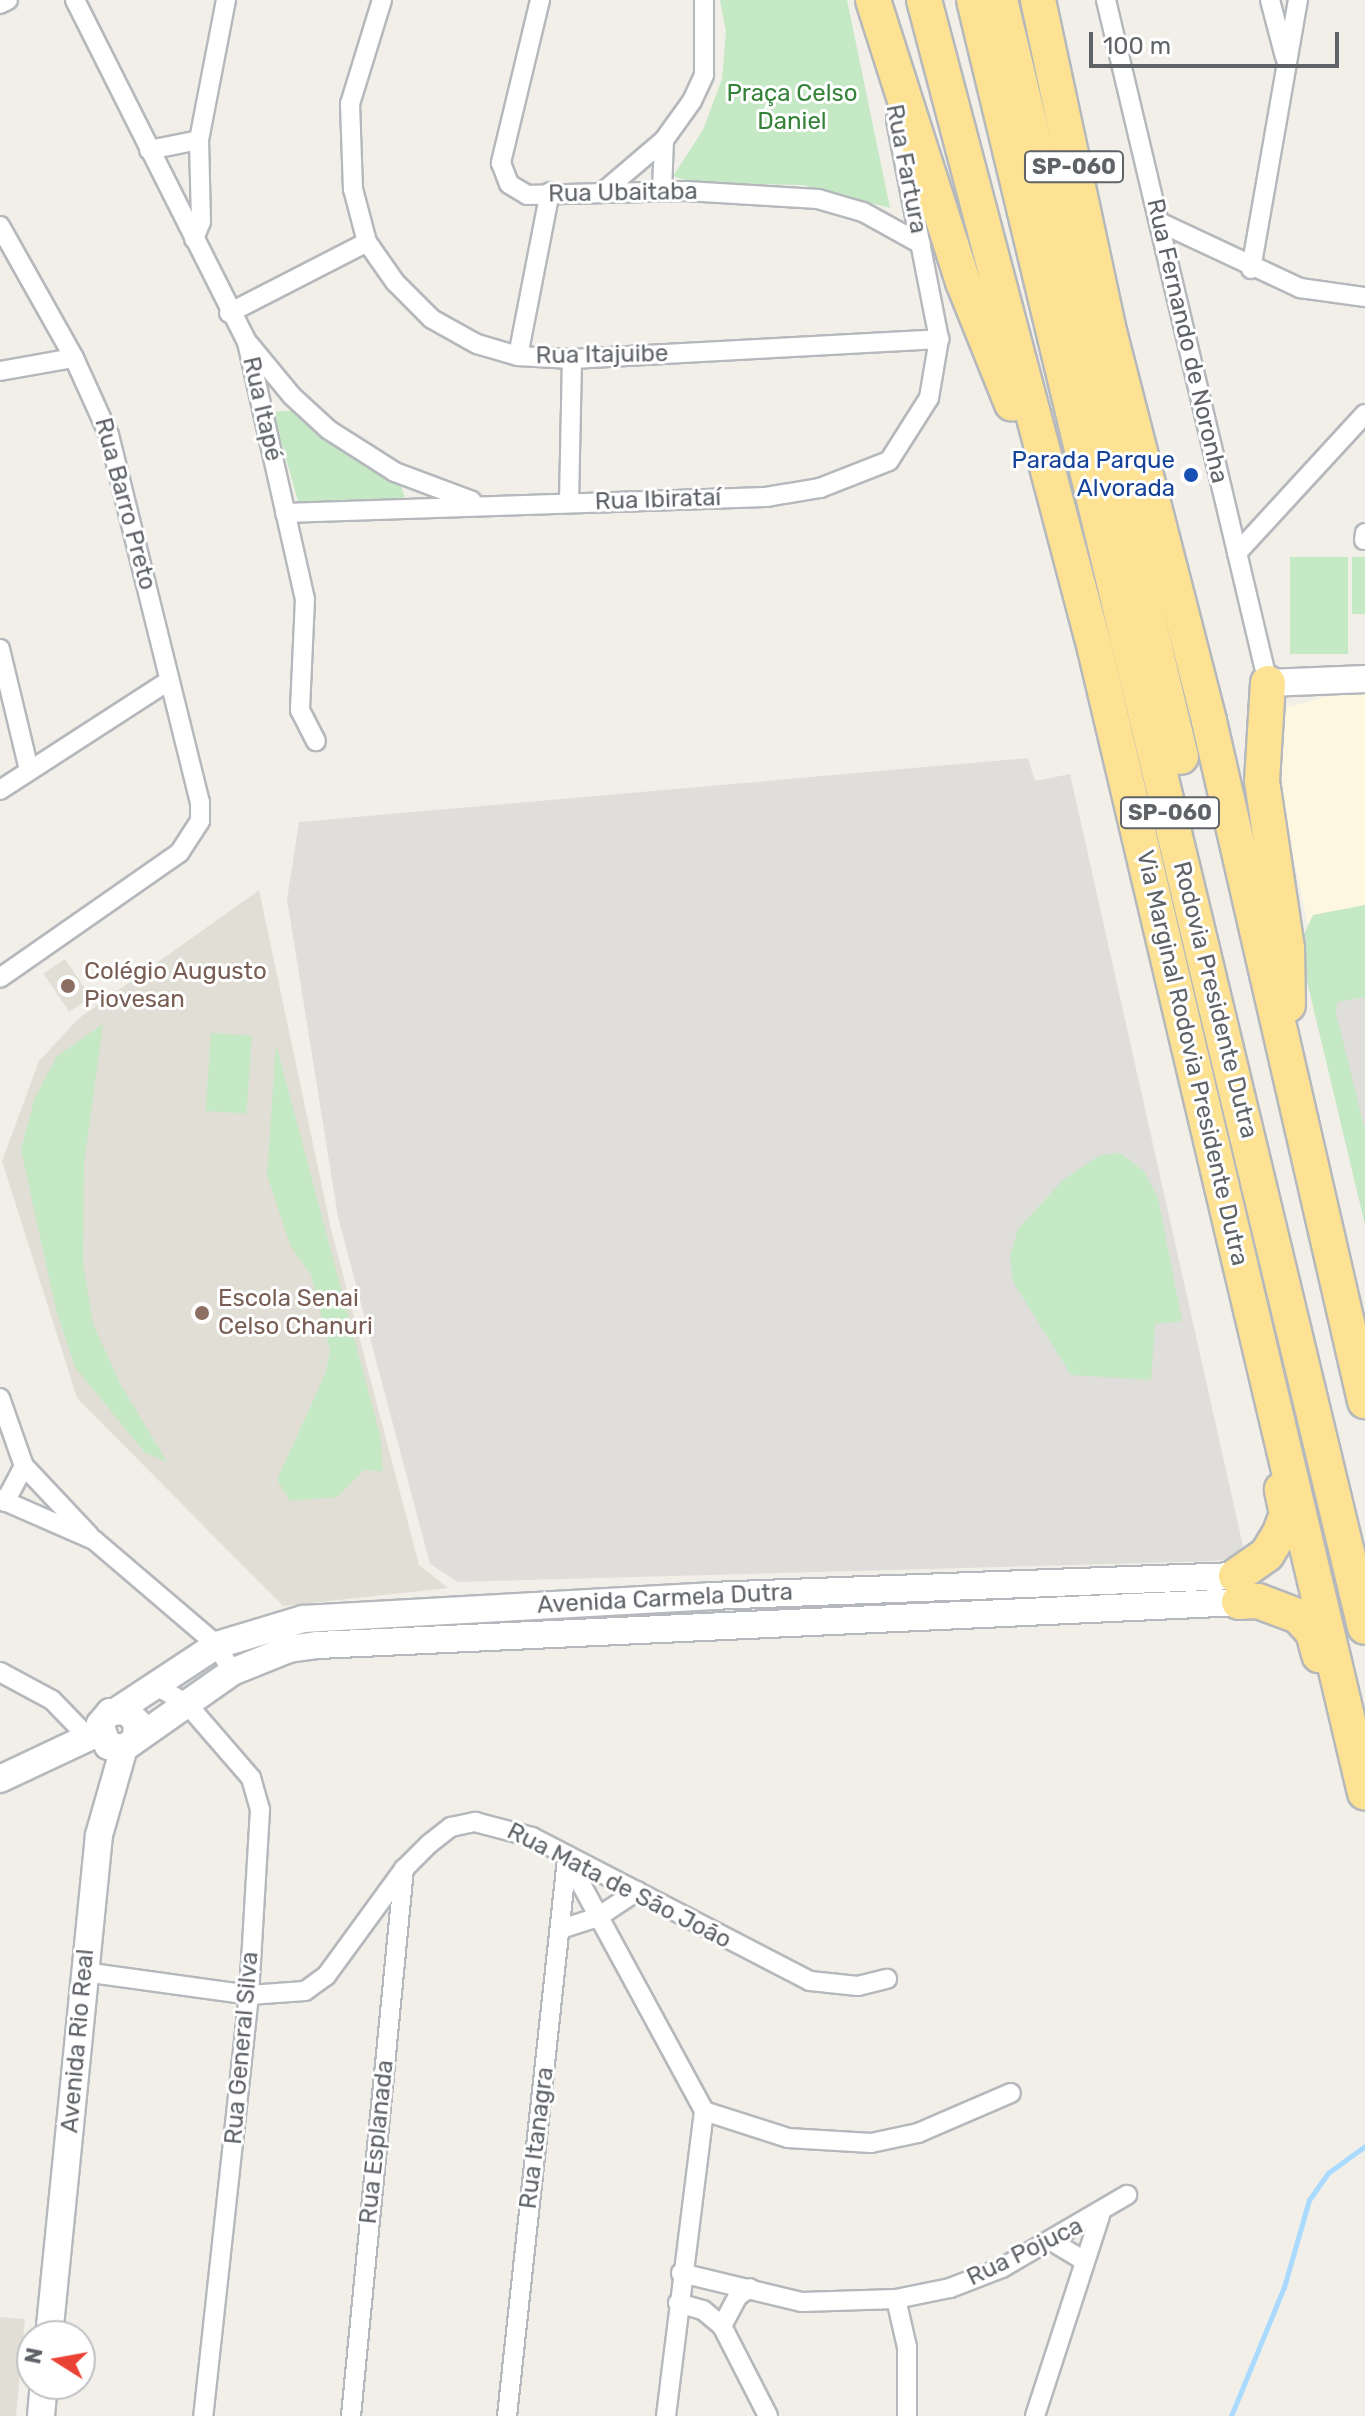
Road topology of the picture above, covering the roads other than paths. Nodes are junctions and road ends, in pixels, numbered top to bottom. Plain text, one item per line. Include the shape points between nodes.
1 (8, 0) edge
2 (226, 0) edge
3 (382, 0) edge
4 (540, 0) edge
5 (704, 0) edge
6 (872, 0) edge
7 (924, 0) edge
8 (948, 0) edge
9 (974, 0) edge
10 (1000, 0) edge
11 (1038, 0) edge
12 (1106, 0) edge
13 (1270, 0) edge
14 (1298, 0) edge
15 (0, 4) edge
16 (74, 5) edge
17 (1287, 64) junction
18 (199, 140) junction
19 (664, 140) junction
20 (149, 150) junction
21 (662, 191) junction
22 (550, 192) junction
23 (603, 192) junction
24 (1159, 222) junction
25 (0, 226) edge
26 (194, 239) junction
27 (367, 242) junction
28 (921, 244) junction
29 (1035, 258) junction
30 (1251, 269) junction
31 (1365, 297) edge
32 (229, 313) junction
33 (939, 339) junction
34 (247, 342) junction
35 (518, 356) junction
36 (74, 358) junction
37 (572, 359) junction
38 (0, 371) edge
39 (1365, 414) edge
40 (569, 502) junction
41 (483, 505) junction
42 (285, 513) junction
43 (1365, 533) edge
44 (1364, 540) edge
45 (1237, 553) junction
46 (0, 649) edge
47 (1095, 649) junction
48 (1365, 679) edge
49 (170, 680) junction
50 (1268, 683) junction
51 (316, 741) dead end
52 (29, 770) junction
53 (0, 790) edge
54 (0, 978) edge
55 (1287, 1061) junction
56 (1260, 1348) junction
57 (0, 1398) edge
58 (1365, 1401) edge
59 (24, 1466) junction
60 (3, 1501) edge
61 (1365, 1528) edge
62 (94, 1540) junction
63 (1238, 1589) junction
64 (1365, 1627) edge
65 (217, 1645) junction
66 (0, 1672) edge
67 (232, 1672) junction
68 (158, 1687) junction
69 (187, 1704) junction
70 (118, 1710) junction
71 (93, 1733) junction
72 (130, 1743) junction
73 (0, 1779) edge
74 (1365, 1793) edge
75 (1365, 1799) edge
76 (567, 1859) junction
77 (404, 1869) junction
78 (637, 1891) junction
79 (598, 1917) junction
80 (561, 1929) junction
81 (84, 1972) junction
82 (887, 1979) dead end
83 (249, 1995) junction
84 (1011, 2093) dead end
85 (704, 2111) junction
86 (1127, 2195) dead end
87 (1100, 2216) junction
88 (1053, 2242) junction
89 (1085, 2261) junction
90 (681, 2273) junction
91 (750, 2288) junction
92 (896, 2299) junction
93 (678, 2303) junction
94 (51, 2320) edge
95 (722, 2326) junction
96 (203, 2416) edge
97 (351, 2416) edge
98 (507, 2416) edge
99 (666, 2416) edge
100 (768, 2416) edge
101 (907, 2416) edge
102 (1035, 2416) edge

1 - 15 street
2 - 18 street
3 - 27 street, Rua Itajuibe via 357,75 347,132 353,189
4 - 22 street, Rua Ubaitaba via 501,163 509,184 527,195
5 - 19 street via 704,75
6 - 28 street, Rua Fartura
6 - 47 highway via 963,282 1017,417 1067,600
7 - 47 highway, Via Marginal Rodovia Presidente Dutra
8 - 29 highway via 1015,237
9 - 29 highway, Rodovia Presidente Dutra / SP-060
10 - 61 highway, Rodovia Presidente Dutra / SP-060
11 - 55 highway, SP-060 via 1110,335 1209,721
12 - 24 street, Rua Fernando de Noronha
13 - 17 street
14 - 17 street
16 - 20 street, Rua Itapé
17 - 30 street
18 - 20 street
18 - 26 street via 201,222
19 - 21 street
19 - 23 street
20 - 26 street, Rua Itapé
21 - 23 street, Rua Ubaitaba
21 - 28 street, Rua Ubaitaba via 818,199 863,212
22 - 23 street, Rua Ubaitaba
22 - 35 street
24 - 30 street
24 - 45 street, Rua Fernando de Noronha
25 - 36 street, Rua Barro Preto
26 - 32 street, Rua Itapé
27 - 32 street
27 - 35 street, Rua Itajuibe via 395,282 432,319 477,344
28 - 33 street, Rua Fartura
29 - 64 highway, Rodovia Presidente Dutra / SP-060
30 - 31 street via 1300,288
32 - 34 street, Rua Itapé
33 - 37 street, Rua Itajuibe
33 - 40 street, Rua Ibirataí via 929,398 918,422 889,461 865,474 766,497
34 - 41 street via 329,430 395,472
34 - 42 street, Rua Itapé
35 - 37 street, Rua Itajuibe
36 - 38 street
36 - 49 street, Rua Barro Preto via 109,435
37 - 40 street
39 - 45 street
40 - 41 street, Rua Ibirataí
41 - 42 street, Rua Ibirataí
42 - 51 street, Rua Itapé via 305,599 300,710
43 - 44 street
45 - 50 street, Rua Fernando de Noronha
46 - 52 street
47 - 56 highway, Via Marginal Rodovia Presidente Dutra / SP-060
48 - 50 street
49 - 52 street
49 - 54 street, Rua Barro Preto via 200,802 195,836 179,853
50 - 55 highway via 1262,781 1287,949
52 - 53 street
55 - 58 highway, SP-060
56 - 63 highway via 1260,1388 1287,1514 1267,1554
56 - 74 highway, Via Marginal Rodovia Presidente Dutra / SP-060
57 - 59 street
59 - 60 street
59 - 62 street
60 - 62 street
62 - 65 street
63 - 65 street, Avenida Carmela Dutra via 324,1617 279,1623
63 - 67 street, Avenida Carmela Dutra via 318,1645 289,1649
63 - 75 highway via 1298,1616 1313,1632 1342,1756
65 - 67 street
65 - 68 street, Avenida Carmela Dutra
66 - 71 street via 52,1700
67 - 69 street, Avenida Carmela Dutra
68 - 69 street
68 - 70 street, Avenida Carmela Dutra
69 - 72 street, Avenida Carmela Dutra
69 - 83 street, Rua General Silva via 258,1792
70 - 71 street via 104,1717
70 - 72 street via 137,1722
71 - 72 street via 108,1746
71 - 73 street
72 - 81 street, Avenida Rio Real via 99,1835
76 - 77 street, Rua Mata de São João via 504,1826 475,1822 451,1827
76 - 78 street, Rua Mata de São João
76 - 79 street
76 - 80 street, Rua Itanagra
77 - 83 street, Rua Mata de São João via 326,1976 305,1991
77 - 97 street, Rua Esplanada
78 - 79 street
78 - 82 street, Rua Mata de São João via 810,1981 858,1986
79 - 80 street
79 - 85 street
80 - 98 street, Rua Itanagra
81 - 83 street, Rua Mata de São João
81 - 94 street, Avenida Rio Real
83 - 96 street, Rua General Silva
84 - 85 street via 918,2133 871,2143 788,2138
85 - 90 street
86 - 87 street, Rua Pojuca
87 - 88 street, Rua Pojuca
87 - 89 street
88 - 89 street
88 - 92 street, Rua Pojuca via 950,2288
89 - 102 street
90 - 91 street, Rua Pojuca
90 - 93 street
91 - 92 street, Rua Pojuca via 802,2302
91 - 95 street via 738,2296
92 - 101 street via 907,2347
93 - 95 street via 703,2310
93 - 99 street
95 - 100 street

